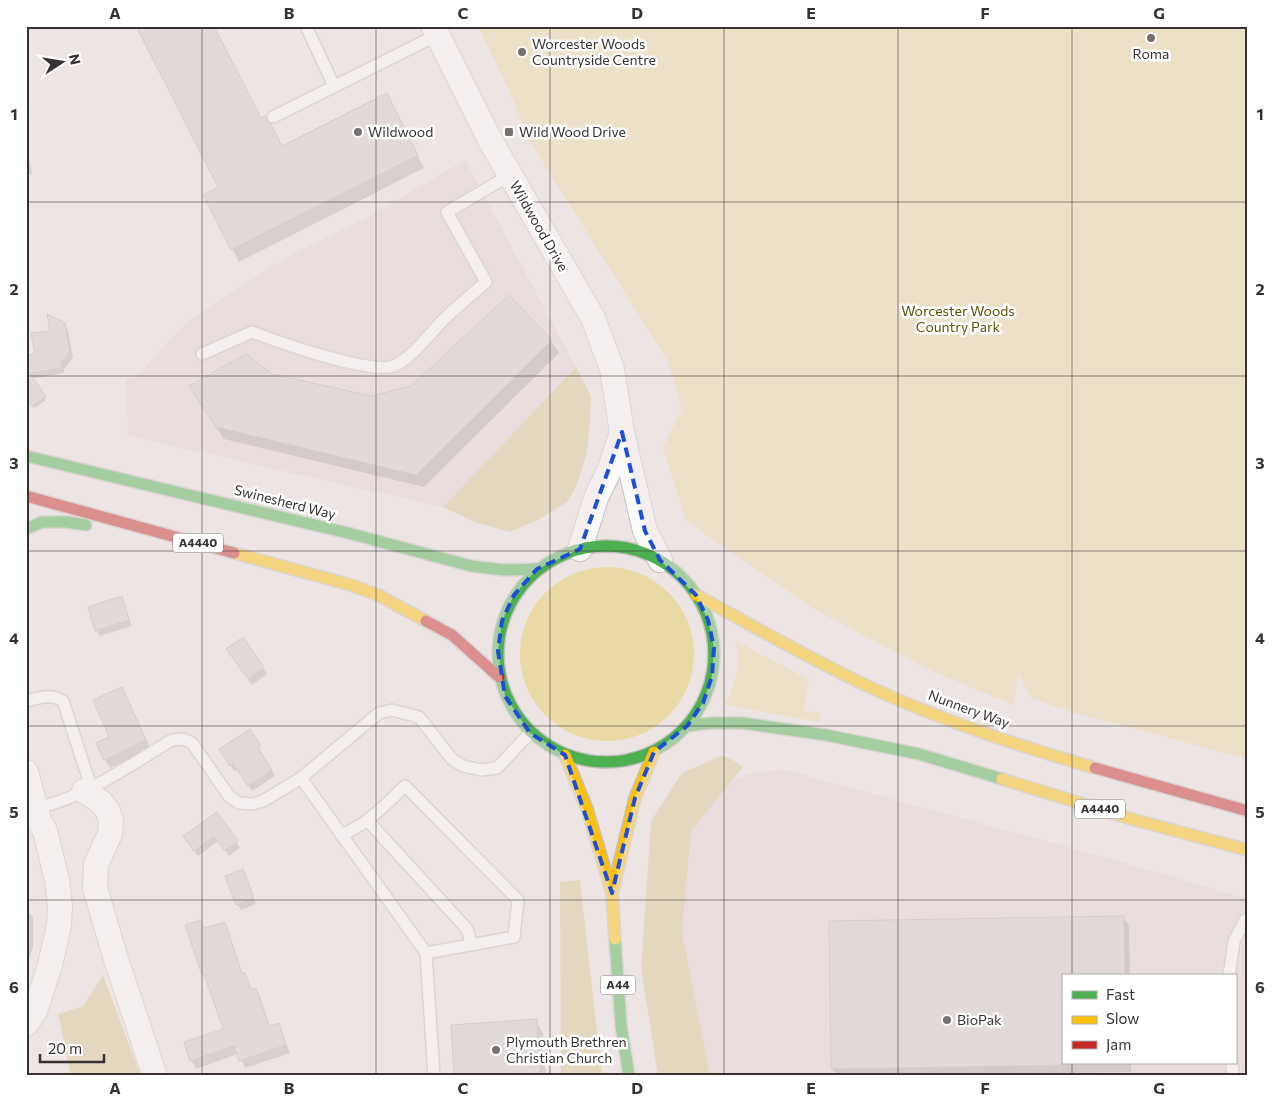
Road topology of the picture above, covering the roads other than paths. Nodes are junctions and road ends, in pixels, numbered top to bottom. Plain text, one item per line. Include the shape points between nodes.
1 (306, 26) edge
2 (435, 30) edge
3 (334, 86) junction
4 (273, 116) dead end
5 (510, 176) junction
6 (202, 354) dead end
7 (622, 432) junction
8 (26, 456) edge
9 (26, 496) edge
10 (26, 528) edge
11 (580, 549) junction
12 (660, 560) junction
13 (537, 569) junction
14 (351, 585) junction
15 (696, 595) junction
16 (499, 677) junction
17 (26, 701) edge
18 (687, 726) junction
19 (530, 733) junction
20 (654, 752) junction
21 (26, 755) edge
22 (565, 755) junction
23 (26, 761) edge
24 (26, 772) edge
25 (301, 778) junction
26 (88, 789) junction
27 (44, 806) junction
28 (1248, 811) edge
29 (368, 821) junction
30 (45, 831) junction
31 (341, 835) junction
32 (1248, 850) edge
33 (612, 893) junction
34 (1248, 918) edge
35 (472, 945) junction
36 (426, 953) junction
37 (1229, 974) edge
38 (26, 1024) edge
39 (155, 1076) edge
40 (434, 1076) edge
41 (628, 1076) edge

1 - 3 lane
2 - 3 lane
2 - 5 street, Wildwood Drive
3 - 4 lane
5 - 6 lane via 447,212 486,282 395,366 379,368 359,364 299,349 252,332
5 - 7 street, Wildwood Drive via 593,318 612,369
7 - 11 street, Wildwood Drive
7 - 12 street, Wildwood Drive via 645,531
8 - 13 main road, Swinesherd Way via 352,534 471,566
9 - 14 main road, A4440
10 - 14 main road via 42,522 96,526
11 - 12 main road via 618,547 637,550
11 - 13 main road
12 - 15 main road via 678,573
13 - 16 main road via 514,595 502,621
14 - 16 main road, A4440 via 385,598 452,635
15 - 18 main road via 708,620 714,648 712,676 703,703
15 - 28 main road, Nunnery Way via 858,682 936,715 1092,767
16 - 19 main road via 505,696
17 - 26 lane via 46,696 63,701
18 - 20 main road
18 - 32 main road, A4440 via 742,723 826,735 919,754 1135,820
19 - 22 main road
19 - 25 lane via 497,768 481,770 452,760 419,717 392,710 379,714
20 - 22 main road via 622,762 593,762
20 - 33 main road, A44 via 635,798
21 - 23 street
21 - 27 street via 34,768
22 - 33 main road, A44
24 - 30 street
25 - 26 lane via 263,801 239,803 229,796 198,751 184,739 172,740
25 - 31 lane
26 - 27 lane
26 - 39 street via 108,811 111,821 110,834 96,864 95,888
27 - 30 street
29 - 31 lane
29 - 35 lane via 467,929
29 - 35 lane via 405,786 518,900 514,937
30 - 38 street via 57,880 60,925 35,1011
31 - 36 lane
33 - 41 main road, A44 via 621,1025
34 - 37 lane via 1234,941
35 - 36 lane
36 - 40 lane

